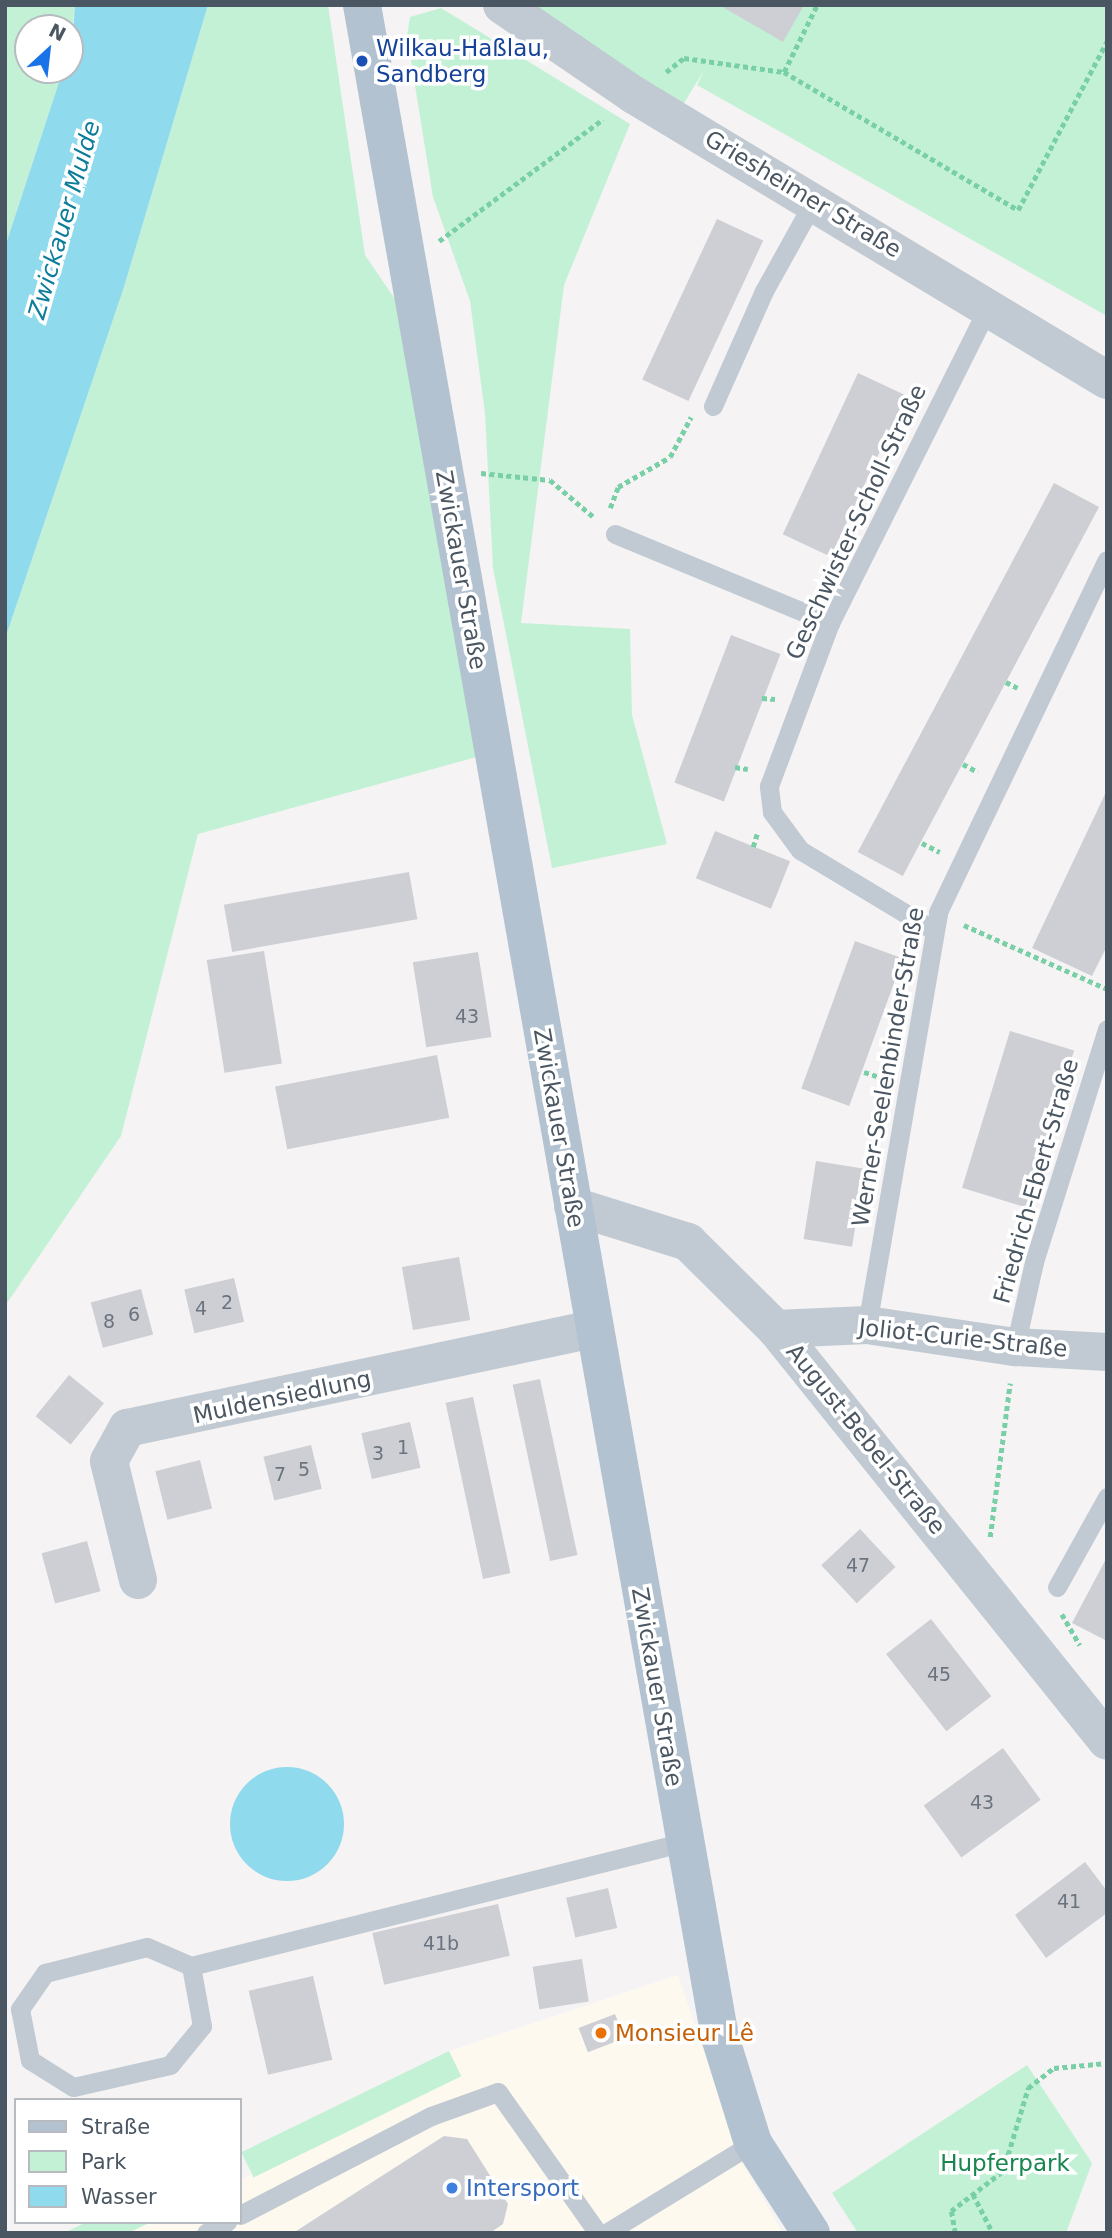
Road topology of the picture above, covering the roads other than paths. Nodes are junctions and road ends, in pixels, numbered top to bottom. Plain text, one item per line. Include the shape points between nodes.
1 (362, 5) edge
2 (502, 5) edge
3 (815, 200) junction
4 (989, 306) junction
5 (1107, 380) edge
6 (713, 406) road end
7 (609, 529) road end
8 (1107, 560) edge
9 (830, 623) junction
10 (933, 930) junction
11 (1107, 1028) edge
12 (573, 1206) junction
13 (867, 1325) junction
14 (594, 1329) junction
15 (776, 1329) junction
16 (1015, 1347) junction
17 (1107, 1352) edge
18 (1107, 1497) edge
19 (138, 1580) dead end
20 (1057, 1587) dead end
21 (1107, 1741) edge
22 (685, 1842) junction
23 (191, 1966) junction
24 (753, 2143) junction
25 (242, 2214) edge
26 (222, 2224) edge
27 (206, 2233) edge
28 (598, 2233) edge
29 (606, 2233) edge
30 (811, 2233) edge

1 - 12 main road, Zwickauer Straße
2 - 3 street, Griesheimer Straße via 634,95
3 - 4 street, Griesheimer Straße
3 - 6 lane via 764,291
4 - 5 street, Griesheimer Straße
4 - 9 lane, Geschwister-Scholl-Straße
7 - 9 lane
8 - 10 lane, Werner-Seelenbinder-Straße
9 - 10 lane, Geschwister-Scholl-Straße via 772,772 772,812 800,850
10 - 13 lane, Werner-Seelenbinder-Straße
11 - 16 lane, Friedrich-Ebert-Straße via 1034,1262
12 - 14 main road, Zwickauer Straße
12 - 15 street, August-Bebel-Straße via 688,1242
13 - 15 street, Joliot-Curie-Straße
13 - 16 street, Joliot-Curie-Straße
14 - 19 street, Muldensiedlung via 127,1427 109,1461
14 - 22 main road, Zwickauer Straße
15 - 21 street, August-Bebel-Straße
16 - 17 street, Joliot-Curie-Straße
18 - 20 lane
22 - 23 lane
22 - 24 main road, Zwickauer Straße via 720,2037
23 - 23 lane via 146,1947 45,1973 20,2009 30,2060 73,2087 170,2065 202,2025
24 - 29 lane
24 - 30 main road, Zwickauer Straße
25 - 28 lane via 431,2116 498,2092
26 - 27 lane

